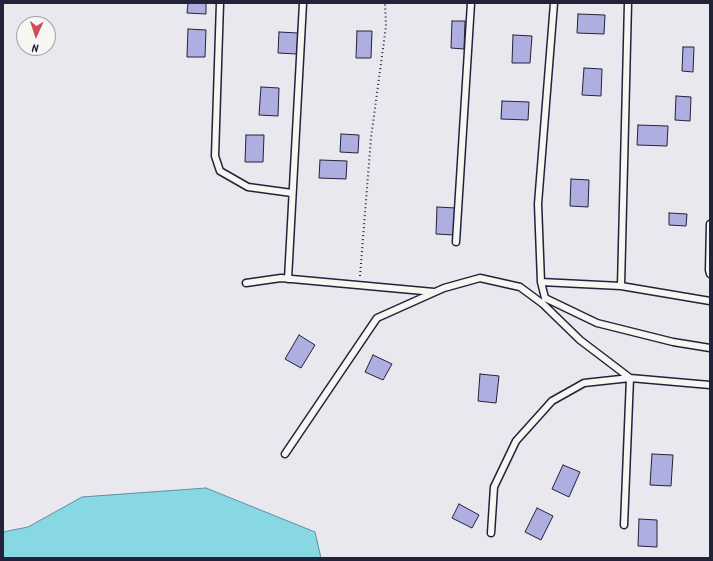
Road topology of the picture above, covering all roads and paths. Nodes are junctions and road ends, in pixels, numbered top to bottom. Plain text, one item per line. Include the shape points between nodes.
1 (220, 3) edge
2 (303, 3) edge
3 (385, 3) edge
4 (471, 3) edge
5 (554, 3) edge
6 (628, 3) edge
7 (292, 193) junction
8 (710, 224) edge
9 (456, 242) dead end
10 (710, 274) edge
11 (288, 279) junction
12 (542, 282) junction
13 (246, 283) dead end
14 (360, 286) junction
15 (621, 286) junction
16 (436, 292) junction
17 (544, 301) junction
18 (710, 301) edge
19 (710, 348) edge
20 (630, 378) junction
21 (710, 385) edge
22 (285, 454) dead end
23 (624, 525) dead end
24 (491, 533) dead end

1 - 7 lane via 215,156 220,171 248,187
2 - 7 lane
3 - 14 path via 386,26 371,138
4 - 9 lane
5 - 12 lane via 538,204
6 - 15 lane
7 - 11 lane
8 - 10 lane
11 - 13 lane
11 - 14 lane
12 - 15 lane
12 - 17 lane
14 - 16 lane
15 - 18 lane
16 - 17 lane via 480,278 520,286
16 - 22 lane via 377,318
17 - 19 lane via 597,323 673,342
17 - 20 lane via 580,340
20 - 21 lane
20 - 23 lane
20 - 24 lane via 584,383 552,401 516,441 494,487

